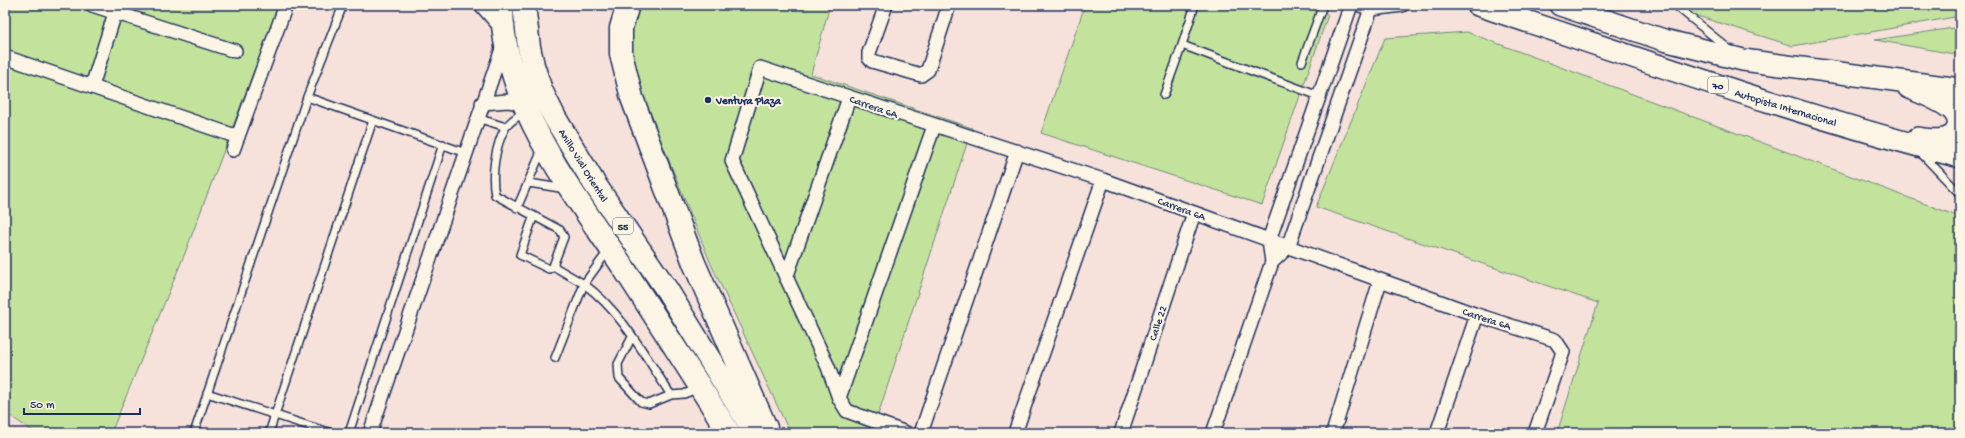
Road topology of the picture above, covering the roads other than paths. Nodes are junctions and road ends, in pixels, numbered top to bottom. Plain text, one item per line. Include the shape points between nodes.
1 (92, 5) edge
2 (286, 5) edge
3 (344, 5) edge
4 (481, 5) edge
5 (524, 5) edge
6 (628, 5) edge
7 (886, 5) edge
8 (949, 5) edge
9 (1196, 5) edge
10 (1323, 5) edge
11 (1351, 5) edge
12 (1402, 5) edge
13 (1478, 5) edge
14 (1560, 5) edge
15 (1675, 5) edge
16 (1365, 7) edge
17 (116, 14) junction
18 (502, 20) edge
19 (1182, 45) junction
20 (235, 51) dead end
21 (5, 57) edge
22 (1743, 60) junction
23 (1302, 62) dead end
24 (1890, 79) junction
25 (92, 86) junction
26 (1960, 88) edge
27 (1164, 95) dead end
28 (1319, 96) junction
29 (307, 97) junction
30 (849, 98) junction
31 (482, 103) junction
32 (524, 107) junction
33 (477, 118) junction
34 (373, 120) junction
35 (934, 126) junction
36 (506, 127) junction
37 (1876, 134) junction
38 (238, 137) junction
39 (443, 144) junction
40 (544, 144) junction
41 (1913, 145) junction
42 (233, 150) dead end
43 (1018, 151) junction
44 (466, 153) junction
45 (1960, 157) edge
46 (1103, 180) junction
47 (528, 183) junction
48 (573, 190) junction
49 (1960, 194) edge
50 (517, 208) junction
51 (1194, 212) junction
52 (534, 218) junction
53 (1268, 240) junction
54 (1288, 247) junction
55 (611, 248) junction
56 (1272, 262) junction
57 (553, 266) junction
58 (786, 278) junction
59 (1380, 281) junction
60 (584, 284) junction
61 (1477, 315) junction
62 (632, 337) junction
63 (555, 358) dead end
64 (700, 387) junction
65 (207, 393) junction
66 (671, 395) junction
67 (839, 398) junction
68 (275, 415) junction
69 (194, 433) edge
70 (269, 433) edge
71 (331, 433) edge
72 (349, 433) edge
73 (370, 433) edge
74 (729, 433) edge
75 (755, 433) edge
76 (769, 433) edge
77 (906, 433) edge
78 (920, 433) edge
79 (1015, 433) edge
80 (1121, 433) edge
81 (1213, 433) edge
82 (1333, 433) edge
83 (1437, 433) edge
84 (1535, 433) edge

1 - 17 street
2 - 38 street
3 - 29 lane
4 - 18 street
5 - 75 highway, Anillo Vial Oriental / 55 via 528,47 541,90 555,118 594,182 667,290
6 - 76 highway via 621,28 621,48 623,67 632,98 694,263
7 - 8 street via 869,58 921,75 928,70
9 - 19 lane
10 - 23 lane
11 - 28 street
12 - 16 street
13 - 37 main road, Autopista Internacional / 70 via 1755,98
14 - 22 main road via 1664,40
15 - 22 lane
16 - 54 street
17 - 20 street
17 - 25 street
18 - 31 street
18 - 32 highway, Anillo Vial Oriental / 55 via 511,67
19 - 27 lane
19 - 28 lane
21 - 25 street
22 - 24 main road
24 - 26 main road
24 - 37 main road via 1951,109 1958,119 1957,130 1952,136 1941,139
25 - 38 street
28 - 53 street
29 - 34 lane
29 - 65 lane
30 - 35 street, Carrera 6A
30 - 58 street
30 - 58 street, Carrera 6A via 760,68 732,161
31 - 32 street via 508,101
31 - 33 street
32 - 36 lane
32 - 40 highway, Anillo Vial Oriental / 55
33 - 36 lane
33 - 44 street
34 - 39 lane
34 - 68 lane
35 - 43 street, Carrera 6A
35 - 67 street
36 - 50 lane via 499,143 492,182 495,196
37 - 41 main road, Autopista Internacional / 70
38 - 42 street
39 - 44 lane
39 - 72 lane
40 - 47 lane
40 - 48 highway, Anillo Vial Oriental / 55
41 - 45 main road, Autopista Internacional / 70
41 - 49 lane
43 - 46 street, Carrera 6A
43 - 78 street
44 - 73 street
46 - 51 street, Carrera 6A
46 - 79 street
47 - 48 lane
47 - 50 lane
48 - 55 highway, Anillo Vial Oriental / 55
50 - 52 lane
51 - 53 street, Carrera 6A
51 - 80 street, Calle 22
52 - 57 lane via 560,230 564,237
52 - 57 lane via 520,255 549,269
53 - 54 street, Carrera 6A
53 - 56 street
54 - 56 street
54 - 59 street, Carrera 6A
55 - 60 lane
55 - 64 highway, Anillo Vial Oriental / 55
56 - 81 street
57 - 60 lane
58 - 67 street via 828,367
59 - 61 street, Carrera 6A
59 - 82 street
60 - 62 lane via 600,297
60 - 63 lane
61 - 83 street
61 - 84 street, Carrera 6A via 1555,340 1562,352
62 - 66 lane
62 - 66 lane via 618,364 619,378 641,402 649,404
64 - 66 lane via 684,394
64 - 74 highway, Anillo Vial Oriental / 55
65 - 68 lane
65 - 69 lane
67 - 77 street via 847,411
68 - 70 lane
68 - 71 lane

